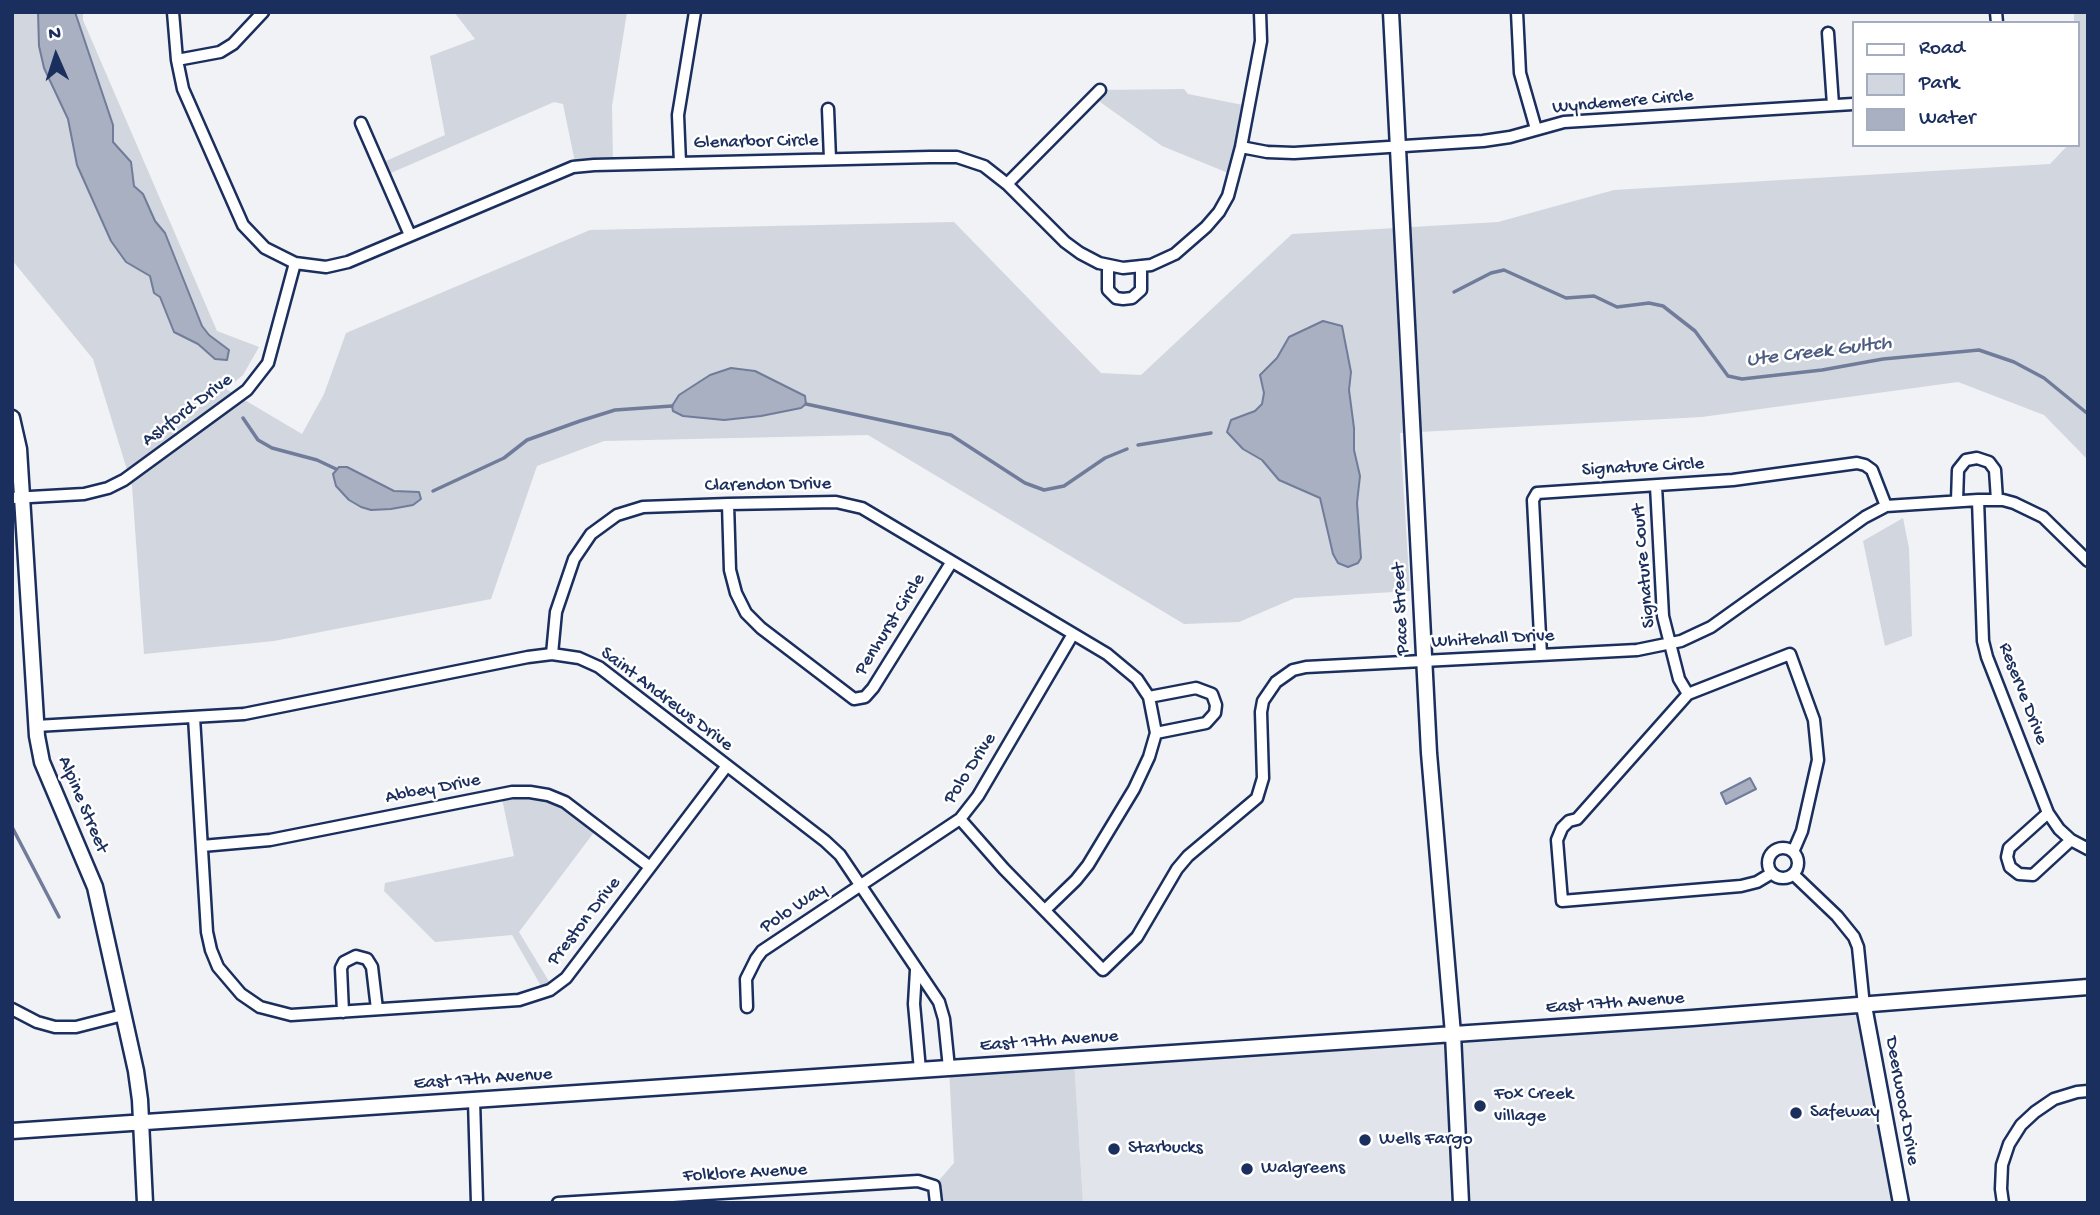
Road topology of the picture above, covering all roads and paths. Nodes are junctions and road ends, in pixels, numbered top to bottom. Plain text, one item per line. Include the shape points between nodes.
1 (173, 12) edge
2 (263, 12) edge
3 (695, 12) edge
4 (1260, 12) edge
5 (1391, 12) edge
6 (1517, 12) edge
7 (1828, 33) dead end
8 (177, 60) junction
9 (1100, 90) dead end
10 (1852, 104) edge
11 (1833, 106) junction
12 (828, 109) dead end
13 (360, 123) dead end
14 (1536, 129) junction
15 (1398, 146) junction
16 (1241, 147) junction
17 (830, 159) junction
18 (680, 163) junction
19 (1007, 184) junction
20 (410, 235) junction
21 (295, 263) junction
22 (1108, 265) junction
23 (1141, 267) junction
24 (12, 418) edge
25 (1656, 486) junction
26 (17, 498) edge
27 (1978, 500) junction
28 (1997, 500) junction
29 (1957, 501) junction
30 (728, 504) junction
31 (1886, 506) junction
32 (2088, 561) edge
33 (951, 563) junction
34 (1073, 634) junction
35 (1669, 644) junction
36 (552, 654) junction
37 (1541, 655) junction
38 (1424, 660) junction
39 (1688, 694) junction
40 (1149, 696) junction
41 (194, 717) junction
42 (36, 726) junction
43 (1156, 733) junction
44 (726, 767) junction
45 (2048, 813) junction
46 (960, 819) junction
47 (2071, 840) junction
48 (202, 846) junction
49 (2088, 849) edge
50 (1793, 852) junction
51 (649, 867) junction
52 (1772, 873) junction
53 (1793, 874) junction
54 (860, 886) junction
55 (1045, 910) junction
56 (916, 970) junction
57 (2088, 987) edge
58 (1864, 1006) junction
59 (747, 1007) dead end
60 (12, 1009) edge
61 (377, 1009) junction
62 (343, 1012) junction
63 (123, 1015) junction
64 (1453, 1034) junction
65 (949, 1068) junction
66 (920, 1070) junction
67 (2088, 1091) edge
68 (474, 1100) junction
69 (141, 1122) junction
70 (12, 1131) edge
71 (145, 1203) edge
72 (477, 1203) edge
73 (558, 1203) edge
74 (936, 1203) edge
75 (1461, 1203) edge
76 (1901, 1203) edge
77 (2003, 1203) edge

1 - 8 street, Glenarbor Circle
2 - 8 street via 220,52
3 - 18 street via 678,115
4 - 16 street, Glenarbor Circle via 1261,41
5 - 15 main road, Pace Street
6 - 14 street via 1520,73
7 - 11 street
8 - 21 street, Glenarbor Circle via 183,89 243,225 265,248
9 - 19 street
10 - 11 street, Wyndemere Circle
11 - 14 street, Wyndemere Circle via 1564,122
12 - 17 street
13 - 20 street
14 - 15 street, Wyndemere Circle via 1497,139
15 - 16 street, Wyndemere Circle via 1294,153
15 - 38 main road, Pace Street
16 - 23 street, Glenarbor Circle via 1219,212 1175,254
17 - 18 street, Glenarbor Circle
17 - 19 street, Glenarbor Circle via 957,158 984,166
18 - 20 street, Glenarbor Circle via 573,167
19 - 22 street, Glenarbor Circle via 1065,242
20 - 21 street, Glenarbor Circle via 338,265
21 - 26 street, Ashford Drive via 268,363 247,390 108,488
22 - 23 street, Glenarbor Circle
22 - 23 street via 1108,290 1123,299 1132,299 1141,290
24 - 26 main road, Alpine Street via 19,450
25 - 31 street, Signature Circle via 1857,463 1872,470
25 - 35 street, Signature Court
25 - 37 street, Signature Circle via 1535,494
26 - 42 main road, Alpine Street
27 - 28 street, Whitehall Drive
27 - 29 street, Whitehall Drive
27 - 45 street, Reserve Drive via 1984,647
28 - 29 street via 1995,470 1977,458 1966,460 1958,470
28 - 32 street, Whitehall Drive via 2024,506 2042,517
29 - 31 street, Whitehall Drive
30 - 33 street, Clarendon Drive via 851,505
30 - 33 street, Penhurst Circle via 730,570 746,613 854,699 865,697 873,688
30 - 36 street, Clarendon Drive via 638,507 598,528 579,551 566,580 556,612
31 - 35 street, Whitehall Drive via 1711,627
33 - 34 street, Clarendon Drive
34 - 40 street, Clarendon Drive via 1126,668
34 - 46 street, Polo Drive
35 - 37 street, Whitehall Drive
35 - 39 street, Signature Court
36 - 41 street, Saint Andrews Drive via 244,714
36 - 44 street, Saint Andrews Drive via 599,667
37 - 38 street, Whitehall Drive
38 - 55 street, Whitehall Drive via 1306,667 1276,682 1261,712 1263,778 1257,798 1188,856 1137,937 1103,970
38 - 64 main road, Pace Street
39 - 50 street via 1790,654 1814,720 1818,760
39 - 52 street via 1577,819 1562,828 1558,840 1562,901 1741,886
40 - 43 street, Clarendon Drive
40 - 43 street via 1200,688 1212,694 1216,705 1206,723
41 - 42 street, Saint Andrews Drive
41 - 48 street, Preston Drive
42 - 63 main road, Alpine Street via 42,762 95,887
43 - 55 street, Clarendon Drive via 1134,789 1099,850
44 - 51 street, Preston Drive
44 - 54 street, Saint Andrews Drive via 825,841
45 - 47 street, Reserve Drive
45 - 47 street via 2009,848 2010,867 2019,874 2032,874
46 - 54 street, Polo Drive
46 - 55 street, Whitehall Drive
47 - 49 street, Reserve Drive
48 - 51 street, Abbey Drive via 270,840 530,792 565,802
48 - 62 street, Preston Drive via 207,932 218,967 232,986 271,1010
50 - 52 street via 1780,848 1772,852 1768,860
50 - 53 street via 1797,860
51 - 61 street, Preston Drive via 566,978 550,990 519,1000
52 - 53 street via 1785,878
53 - 58 street via 1848,928 1858,947
54 - 56 street, Saint Andrews Drive
54 - 59 street, Polo Way via 759,955 746,979
56 - 65 street, Saint Andrews Drive via 942,1010
56 - 66 street via 914,1012
57 - 58 main road, East 17th Avenue
58 - 64 main road, East 17th Avenue
58 - 76 main road, Deerwood Drive
60 - 63 street via 55,1027 76,1027
61 - 62 street, Preston Drive
61 - 62 street via 372,967 368,959 356,956 341,968
63 - 69 main road, Alpine Street via 136,1071
64 - 65 main road, East 17th Avenue
64 - 75 main road, Pace Street
65 - 66 main road, East 17th Avenue
66 - 68 main road, East 17th Avenue
67 - 77 street via 2054,1099 2020,1127 2003,1165
68 - 69 main road, East 17th Avenue
68 - 72 street
69 - 70 main road, East 17th Avenue
69 - 71 main road, Alpine Street
73 - 74 street, Folklore Avenue via 918,1181 934,1186

